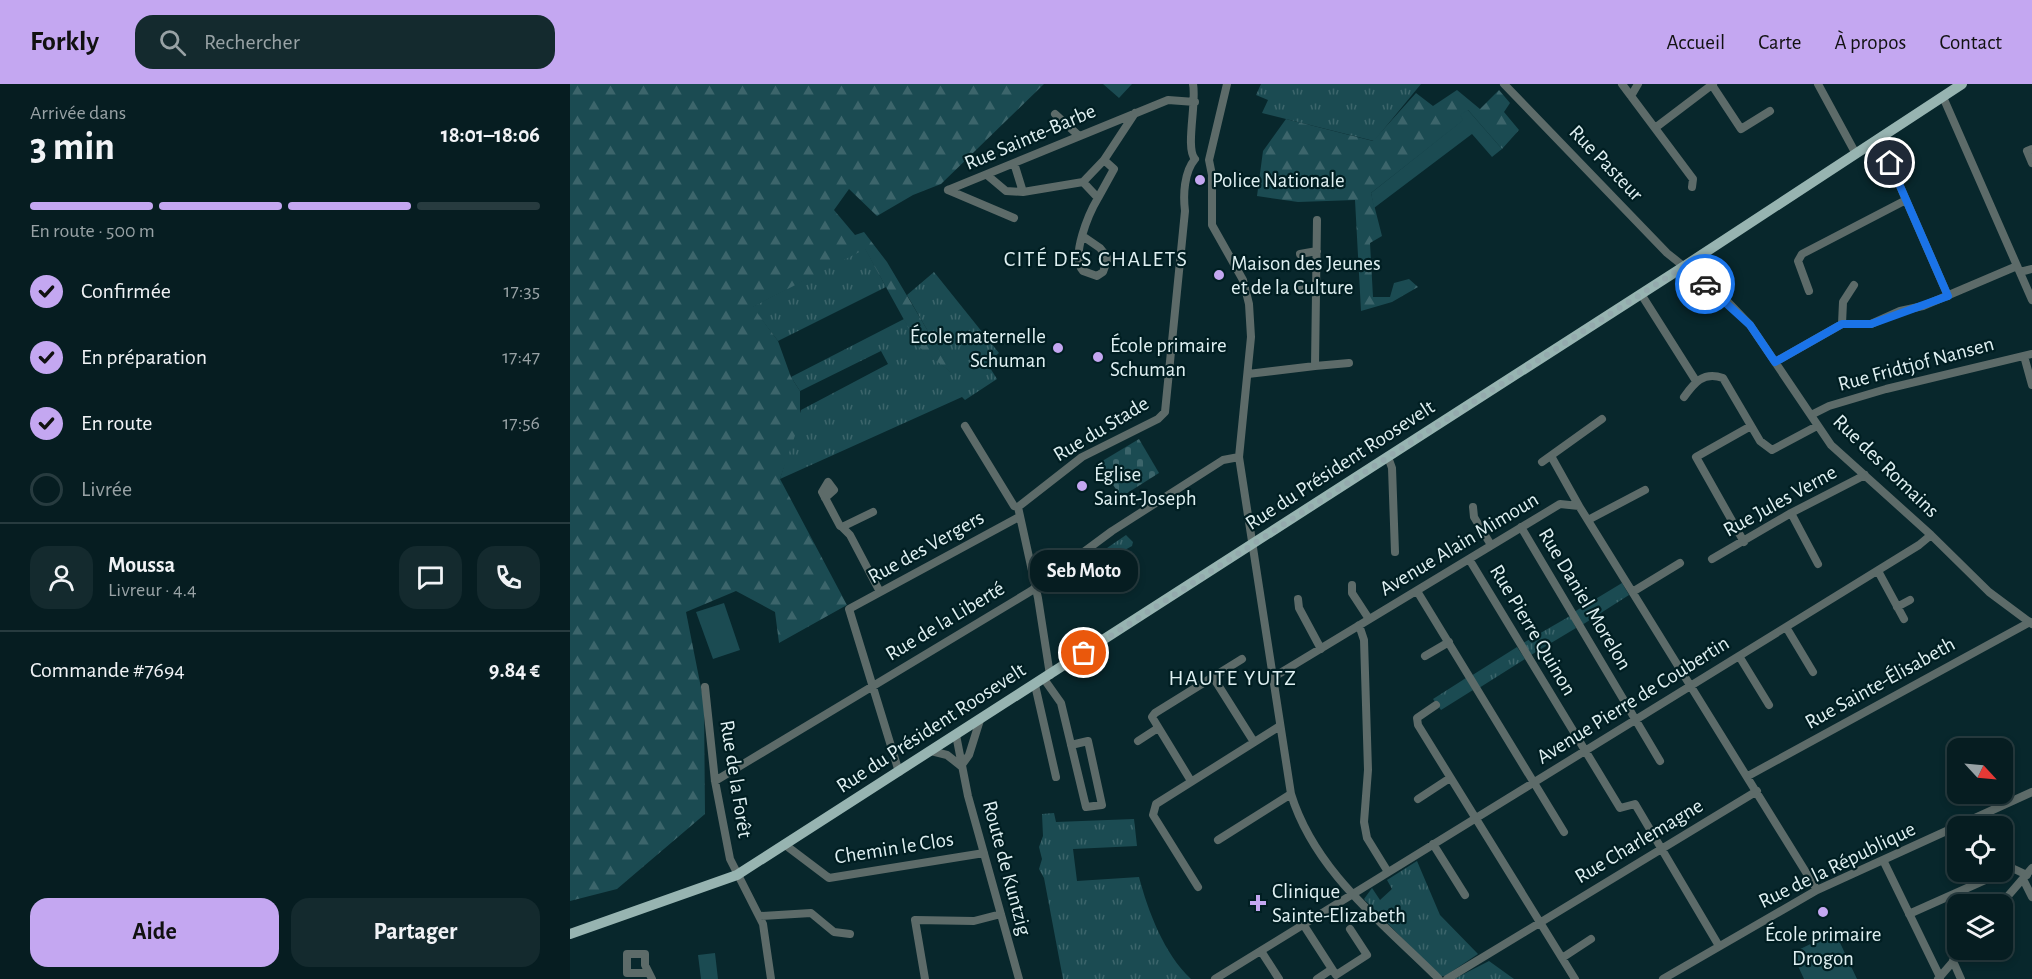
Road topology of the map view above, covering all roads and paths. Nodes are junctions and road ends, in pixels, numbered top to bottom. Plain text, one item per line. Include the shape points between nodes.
1 (1193, 84) edge
2 (1227, 84) edge
3 (1622, 84) edge
4 (1638, 84) edge
5 (1713, 84) edge
6 (1818, 84) edge
7 (1962, 84) edge
8 (1505, 85) edge
9 (1630, 96) junction
10 (1942, 97) junction
11 (1195, 102) junction
12 (1770, 111) dead end
13 (1136, 112) junction
14 (1055, 114) dead end
15 (1655, 128) junction
16 (1078, 135) junction
17 (1879, 138) junction
18 (2032, 149) edge
19 (1856, 154) junction
20 (1195, 159) junction
21 (1104, 160) junction
22 (1209, 160) junction
23 (1014, 163) junction
24 (2032, 163) edge
25 (987, 175) junction
26 (1083, 182) junction
27 (1692, 187) dead end
28 (1023, 192) junction
29 (1098, 198) junction
30 (1906, 200) junction
31 (1014, 218) dead end
32 (1317, 220) dead end
33 (1084, 237) junction
34 (1317, 250) junction
35 (1300, 254) dead end
36 (1683, 267) junction
37 (2032, 268) edge
38 (2018, 269) junction
39 (1854, 285) dead end
40 (1316, 288) junction
41 (1300, 290) dead end
42 (1809, 291) dead end
43 (1641, 294) junction
44 (1948, 296) junction
45 (2032, 300) edge
46 (1842, 324) junction
47 (2028, 355) edge
48 (1775, 362) junction
49 (1349, 363) dead end
50 (1315, 366) junction
51 (1248, 374) junction
52 (1696, 381) junction
53 (2032, 385) edge
54 (1684, 397) dead end
55 (1811, 415) junction
56 (1602, 419) dead end
57 (965, 426) dead end
58 (1750, 426) junction
59 (1817, 426) junction
60 (1551, 456) junction
61 (1239, 457) junction
62 (1388, 457) junction
63 (1542, 462) dead end
64 (1865, 475) junction
65 (1645, 490) dead end
66 (825, 498) dead end
67 (1579, 506) junction
68 (1018, 507) junction
69 (1473, 507) dead end
70 (873, 512) dead end
71 (1791, 513) junction
72 (1019, 517) junction
73 (1588, 520) junction
74 (842, 527) junction
75 (1521, 527) junction
76 (1931, 534) junction
77 (1744, 542) junction
78 (1253, 544) junction
79 (1491, 545) junction
80 (1395, 552) dead end
81 (1469, 559) junction
82 (1712, 559) dead end
83 (1680, 563) dead end
84 (1818, 564) dead end
85 (1878, 571) junction
86 (1352, 585) dead end
87 (1035, 587) junction
88 (1416, 591) junction
89 (1634, 591) junction
90 (880, 592) junction
91 (1298, 599) dead end
92 (1910, 600) dead end
93 (1897, 607) junction
94 (1369, 619) junction
95 (1905, 619) dead end
96 (2031, 623) edge
97 (1359, 625) junction
98 (1786, 627) junction
99 (1449, 642) junction
100 (1321, 649) junction
101 (1425, 656) dead end
102 (1739, 656) junction
103 (1242, 659) dead end
104 (1813, 672) dead end
105 (1213, 677) junction
106 (1272, 678) junction
107 (1043, 680) junction
108 (872, 686) junction
109 (1691, 686) junction
110 (705, 687) dead end
111 (1436, 705) dead end
112 (1769, 705) dead end
113 (980, 720) junction
114 (1636, 720) junction
115 (1280, 726) junction
116 (1158, 728) junction
117 (956, 735) junction
118 (1138, 741) dead end
119 (946, 742) junction
120 (1254, 742) junction
121 (1071, 745) junction
122 (931, 751) junction
123 (1585, 751) junction
124 (1660, 760) dead end
125 (958, 763) junction
126 (899, 772) junction
127 (1748, 776) junction
128 (1056, 777) dead end
129 (1450, 778) junction
130 (715, 781) junction
131 (1191, 782) junction
132 (1533, 783) junction
133 (1757, 791) junction
134 (2032, 792) edge
135 (1291, 794) junction
136 (1418, 799) dead end
137 (1475, 819) junction
138 (1564, 832) dead end
139 (1218, 840) dead end
140 (784, 844) junction
141 (1434, 844) junction
142 (1662, 848) junction
143 (984, 853) junction
144 (1883, 860) junction
145 (1388, 872) junction
146 (737, 874) junction
147 (2027, 874) edge
148 (1198, 887) dead end
149 (1817, 890) junction
150 (2010, 894) edge
151 (1352, 895) junction
152 (1465, 895) dead end
153 (2032, 897) edge
154 (1000, 914) junction
155 (1909, 914) junction
156 (760, 916) junction
157 (1540, 922) junction
158 (1303, 924) junction
159 (1350, 929) dead end
160 (570, 934) edge
161 (850, 934) dead end
162 (1591, 939) dead end
163 (1719, 946) junction
164 (1261, 951) junction
165 (1562, 958) junction
166 (1953, 961) joint
167 (1332, 969) junction
168 (1939, 978) edge
169 (771, 979) edge
170 (925, 979) edge
171 (1019, 979) edge
172 (1215, 979) edge
173 (1279, 979) edge
174 (1317, 979) edge
175 (1439, 979) edge
176 (1447, 979) edge
177 (1575, 979) edge
178 (1663, 979) edge
179 (1961, 979) edge

1 - 11 street
2 - 22 street
3 - 9 street
4 - 9 street
5 - 12 street via 1741,129
5 - 15 street
6 - 19 street
7 - 10 main road, Rue du Président Roosevelt
8 - 36 street, Rue Pasteur
9 - 15 street
10 - 17 main road, Rue du Président Roosevelt
10 - 38 street
11 - 13 street, Rue Sainte-Barbe via 1168,100
11 - 20 street via 1190,150
13 - 16 street, Rue Sainte-Barbe
13 - 21 street
14 - 16 street
15 - 27 street via 1693,179
16 - 23 street, Rue Sainte-Barbe
17 - 19 main road, Rue du Président Roosevelt
17 - 30 street
18 - 24 street via 2027,151
19 - 36 main road, Rue du Président Roosevelt
20 - 22 street
20 - 68 street, Rue du Stade via 1184,194 1165,412 1082,457
21 - 26 street
21 - 29 street via 1114,169
22 - 51 street via 1212,225 1247,292 1251,337
23 - 25 street, Rue Sainte-Barbe
23 - 28 street
25 - 28 street via 1006,191
25 - 31 street, Rue Sainte-Barbe via 948,190
26 - 28 street
26 - 29 street
29 - 33 street via 1086,218
30 - 42 street via 1802,254 1798,261
30 - 44 street
32 - 34 street
33 - 33 street via 1079,267 1097,276 1103,272 1108,258
34 - 35 street
34 - 40 street
36 - 43 main road, Rue du Président Roosevelt
36 - 48 street, Rue des Romains via 1728,302 1750,325
37 - 38 street
38 - 44 street
38 - 45 street
39 - 46 street via 1843,302
40 - 41 street
40 - 50 street
43 - 52 street
43 - 62 main road, Rue du Président Roosevelt
44 - 46 street via 1871,324
46 - 48 street
47 - 53 street
47 - 55 street, Rue Fridtjof Nansen via 1886,388
48 - 55 street, Rue des Romains
49 - 50 street
50 - 51 street
51 - 61 street
52 - 54 street
52 - 58 street via 1715,375 1723,378
55 - 59 street, Rue des Romains
56 - 60 street
57 - 68 street
58 - 59 street via 1772,450
58 - 77 street via 1696,457
59 - 64 street, Rue des Romains via 1831,445
60 - 63 street
60 - 67 street
61 - 78 street
61 - 87 street, Rue de la Liberté via 1223,460 1173,491
62 - 78 main road, Rue du Président Roosevelt
62 - 80 street via 1392,468
64 - 71 street, Rue Jules Verne
64 - 76 street, Rue des Romains
65 - 73 street
66 - 74 street
67 - 73 street
67 - 75 street, Avenue Alain Mimoun via 1560,504
68 - 72 street
69 - 79 street via 1474,517
70 - 74 street
71 - 77 street, Rue Jules Verne
71 - 84 street
72 - 87 street
72 - 90 street, Rue des Vergers
73 - 89 street
74 - 90 street
75 - 79 street, Avenue Alain Mimoun
75 - 114 street, Rue Daniel Morelon
76 - 85 street, Avenue Pierre de Coubertin
76 - 96 street, Rue des Romains via 1989,592
77 - 82 street, Rue Jules Verne
78 - 106 street
78 - 107 main road, Rue du Président Roosevelt
79 - 81 street, Avenue Alain Mimoun
81 - 88 street, Avenue Alain Mimoun
81 - 123 street, Rue Pierre Quinon
83 - 89 street
85 - 93 street
85 - 98 street, Avenue Pierre de Coubertin
86 - 94 street via 1352,592
87 - 107 street
87 - 108 street, Rue de la Liberté
88 - 94 street, Avenue Alain Mimoun
88 - 99 street
89 - 109 street
90 - 108 street, Rue des Vergers via 849,609
91 - 100 street
92 - 93 street
93 - 95 street
94 - 97 street, Avenue Alain Mimoun
96 - 127 street, Rue Sainte-Élisabeth
97 - 100 street, Avenue Alain Mimoun
97 - 145 street via 1364,640 1368,770 1364,822 1367,838
98 - 102 street, Avenue Pierre de Coubertin
98 - 104 street
99 - 101 street
99 - 132 street
100 - 106 street, Avenue Alain Mimoun
102 - 109 street, Avenue Pierre de Coubertin
102 - 112 street
103 - 105 street
105 - 116 street via 1155,713 1152,717
105 - 120 street
106 - 115 street
107 - 113 main road, Rue du Président Roosevelt
107 - 121 street via 1061,703
107 - 128 street
108 - 126 street
108 - 130 street, Rue de la Liberté
109 - 114 street, Avenue Pierre de Coubertin
109 - 127 street
110 - 130 street, Rue de la Forêt
111 - 129 street via 1416,721
113 - 117 main road, Rue du Président Roosevelt
113 - 125 street via 969,755
114 - 123 street, Avenue Pierre de Coubertin
114 - 124 street, Rue Daniel Morelon
115 - 120 street
115 - 135 street
116 - 118 street
116 - 131 street
117 - 119 main road, Rue du Président Roosevelt
117 - 125 street, Route de Kuntzig
119 - 122 main road, Rue du Président Roosevelt
119 - 125 street, Route de Kuntzig
120 - 131 street
121 - 121 street via 1086,807 1102,805 1088,741
122 - 125 street
122 - 126 main road, Rue du Président Roosevelt
123 - 132 street, Avenue Pierre de Coubertin
123 - 142 street, Rue Pierre Quinon via 1620,808 1635,804
125 - 143 street, Route de Kuntzig
126 - 140 main road, Rue du Président Roosevelt
127 - 133 street
129 - 136 street
129 - 137 street
130 - 146 street, Rue de la Forêt via 730,859
131 - 148 street via 1156,804 1153,815
132 - 137 street, Avenue Pierre de Coubertin
132 - 138 street
133 - 142 street, Rue Charlemagne
133 - 149 street
134 - 144 street, Rue de la République
135 - 139 street
135 - 151 street via 1313,843
137 - 141 street, Avenue Pierre de Coubertin
137 - 157 street
140 - 143 street, Chemin le Clos via 829,878
140 - 146 main road, Rue du Président Roosevelt
141 - 145 street, Avenue Pierre de Coubertin
141 - 152 street
142 - 157 street, Rue Charlemagne
142 - 163 street
143 - 154 street, Route de Kuntzig
144 - 149 street, Rue de la République
144 - 155 street
145 - 151 street, Avenue Pierre de Coubertin
146 - 156 street, Rue de la Forêt
146 - 160 main road, Rue du Président Roosevelt
147 - 150 street
147 - 153 street
147 - 155 street via 2012,868
149 - 163 street, Rue de la République
151 - 158 street, Avenue Pierre de Coubertin
151 - 175 street
154 - 170 street via 974,921 915,920
154 - 171 street, Route de Kuntzig
155 - 168 street
156 - 161 street via 811,913 834,932
156 - 169 street, Rue de la Forêt via 766,932
157 - 165 street
157 - 176 street, Rue Charlemagne
158 - 164 street, Avenue Pierre de Coubertin
158 - 167 street
159 - 167 street via 1367,955 1336,975
162 - 165 street
163 - 178 street, Rue de la République
164 - 172 street, Avenue Pierre de Coubertin
164 - 173 street
165 - 177 street
166 - 168 street
166 - 179 street
167 - 174 street

